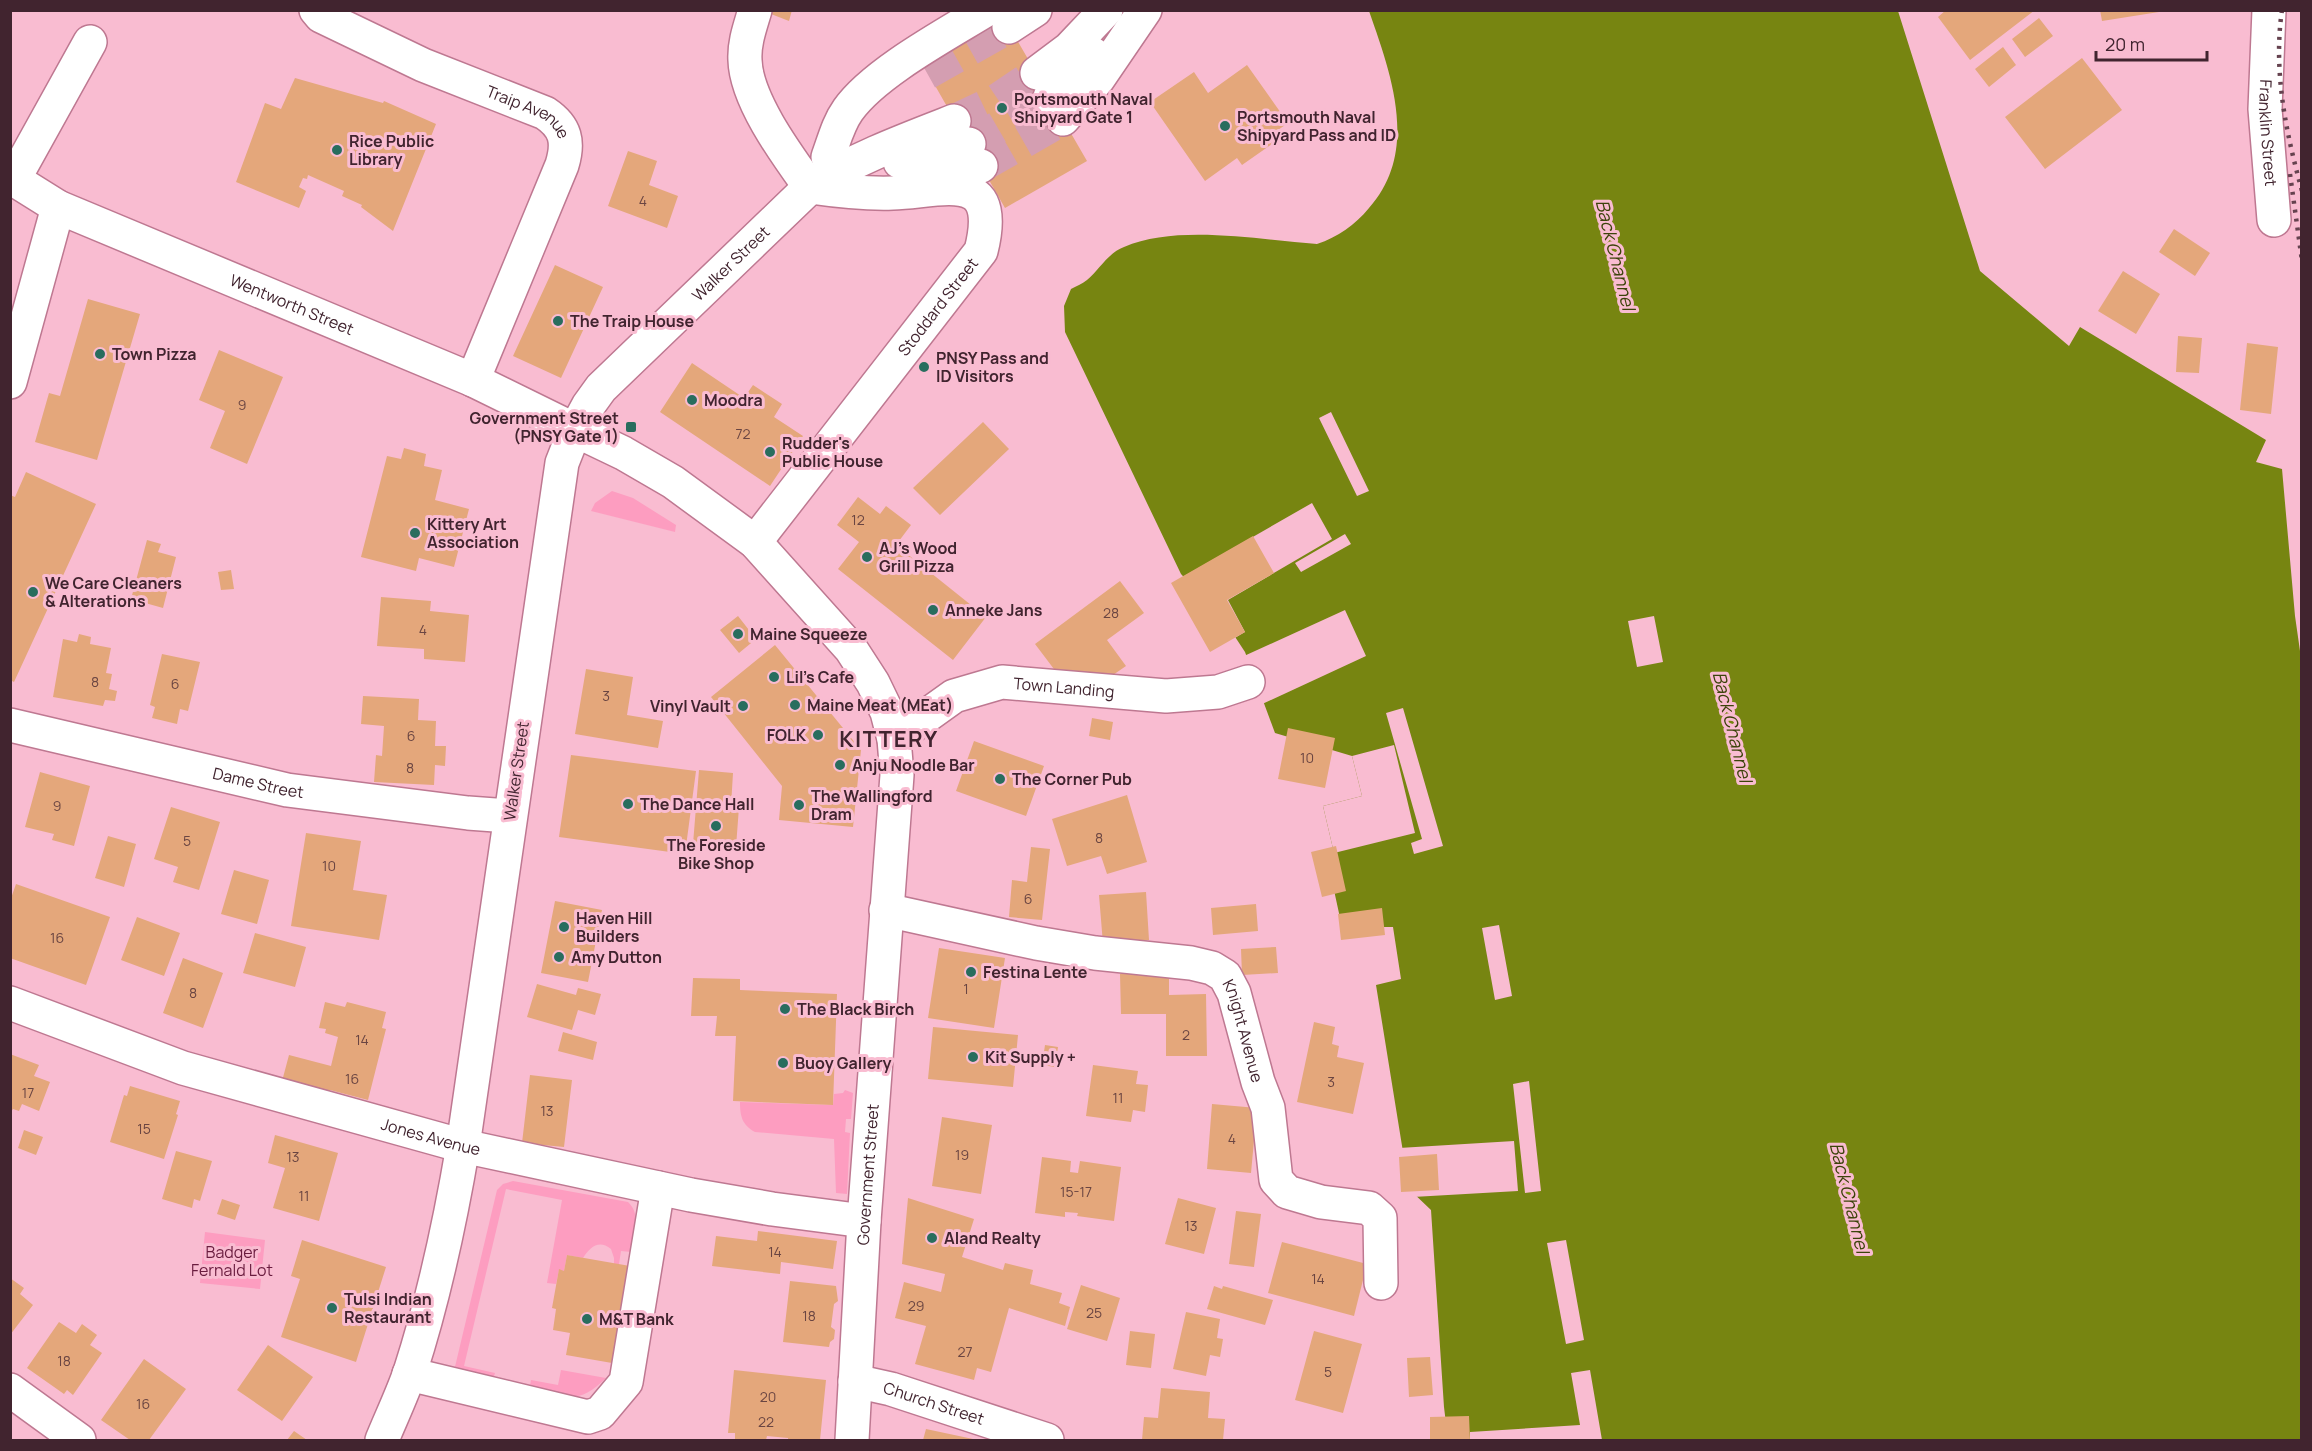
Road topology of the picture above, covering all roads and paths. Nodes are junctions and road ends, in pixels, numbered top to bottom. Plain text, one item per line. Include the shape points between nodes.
1 (316, 10) edge
2 (755, 10) edge
3 (1107, 10) edge
4 (1128, 10) edge
5 (1145, 10) edge
6 (2269, 10) edge
7 (1010, 16) edge
8 (90, 42) dead end
9 (927, 73) tunnel mouth
10 (1050, 96) junction
11 (822, 173) junction
12 (12, 178) edge
13 (58, 207) junction
14 (2274, 220) dead end
15 (473, 380) junction
16 (10, 382) edge
17 (575, 430) junction
18 (755, 542) junction
19 (1248, 682) dead end
20 (10, 725) edge
21 (894, 739) junction
22 (509, 816) junction
23 (886, 910) junction
24 (10, 1003) edge
25 (463, 1146) junction
26 (658, 1188) junction
27 (864, 1221) junction
28 (1381, 1283) dead end
29 (409, 1374) junction
30 (855, 1381) junction
31 (10, 1390) edge
32 (79, 1440) edge
33 (382, 1440) edge
34 (852, 1440) edge
35 (1047, 1440) edge

1 - 15 street, Traip Avenue via 321,16 423,65 545,113 565,133 562,165
2 - 11 street via 745,46 747,74 755,98 773,134
3 - 10 street via 1069,50
4 - 10 street via 1083,67
5 - 10 street via 1098,79
6 - 14 street, Franklin Street via 2265,109
7 - 11 street via 902,64 861,95 840,125
8 - 12 street
9 - 11 street, Walker Street via 848,128
11 - 11 street, Walker Street via 876,153 968,144 969,172 936,176
11 - 17 street, Walker Street via 601,388
11 - 18 street, Stoddard Street via 861,194 937,187 961,189 976,195 986,212 986,231 981,251
12 - 13 street, Wentworth Street
13 - 15 street, Wentworth Street
13 - 16 street
15 - 17 street, Wentworth Street
17 - 18 street, Wentworth Street via 674,482
17 - 22 street, Walker Street via 562,463
18 - 21 street, Government Street via 851,649 887,712
19 - 21 street, Town Landing via 1218,692 1166,696 1002,682 954,696
20 - 22 street, Dame Street via 286,790
21 - 23 street, Government Street via 897,775
22 - 25 street, Walker Street
23 - 27 street, Government Street
23 - 28 street, Knight Avenue via 1036,944 1191,963 1225,976 1234,993 1268,1108 1276,1180 1287,1192 1321,1202 1369,1208 1380,1218
24 - 25 street, Jones Avenue via 183,1068
25 - 26 street, Jones Avenue
25 - 29 street, Walker Street via 439,1266
26 - 27 street, Jones Avenue
26 - 29 street via 626,1382 600,1413 588,1417
27 - 30 street, Government Street
29 - 33 street, Walker Street
30 - 34 street, Government Street
30 - 35 street, Church Street
31 - 32 street

